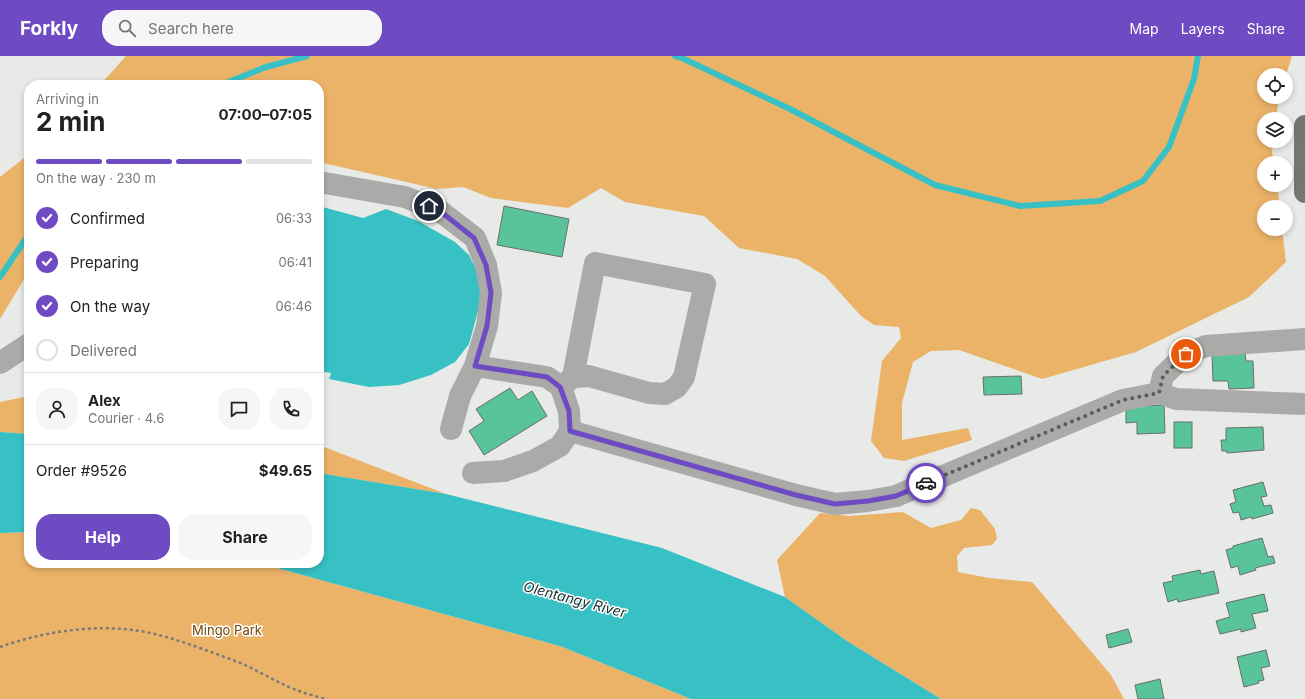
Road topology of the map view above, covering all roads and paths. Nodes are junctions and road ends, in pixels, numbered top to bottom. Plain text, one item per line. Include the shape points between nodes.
1 (1305, 126) edge
2 (324, 183) edge
3 (1305, 192) edge
4 (1305, 338) edge
5 (24, 347) edge
6 (0, 363) edge
7 (475, 366) junction
8 (567, 382) junction
9 (1159, 393) junction
10 (1305, 404) edge
11 (451, 429) dead end
12 (570, 431) junction
13 (473, 472) dead end
14 (0, 648) edge
15 (325, 699) edge

1 - 3 main road
2 - 7 lane via 405,197 440,211 474,238 486,265 491,293 487,326
4 - 9 lane via 1206,346 1186,354 1163,376
5 - 6 lane
7 - 8 lane
7 - 11 lane via 460,396
8 - 8 lane via 595,263 705,284 684,377 677,387 665,394 648,393 589,376
8 - 12 lane
9 - 10 lane via 1176,399
9 - 12 lane via 1123,400 896,496 835,504
12 - 13 lane via 560,446 533,461 504,471
14 - 15 path via 63,630 108,628 154,634 233,660 288,687

